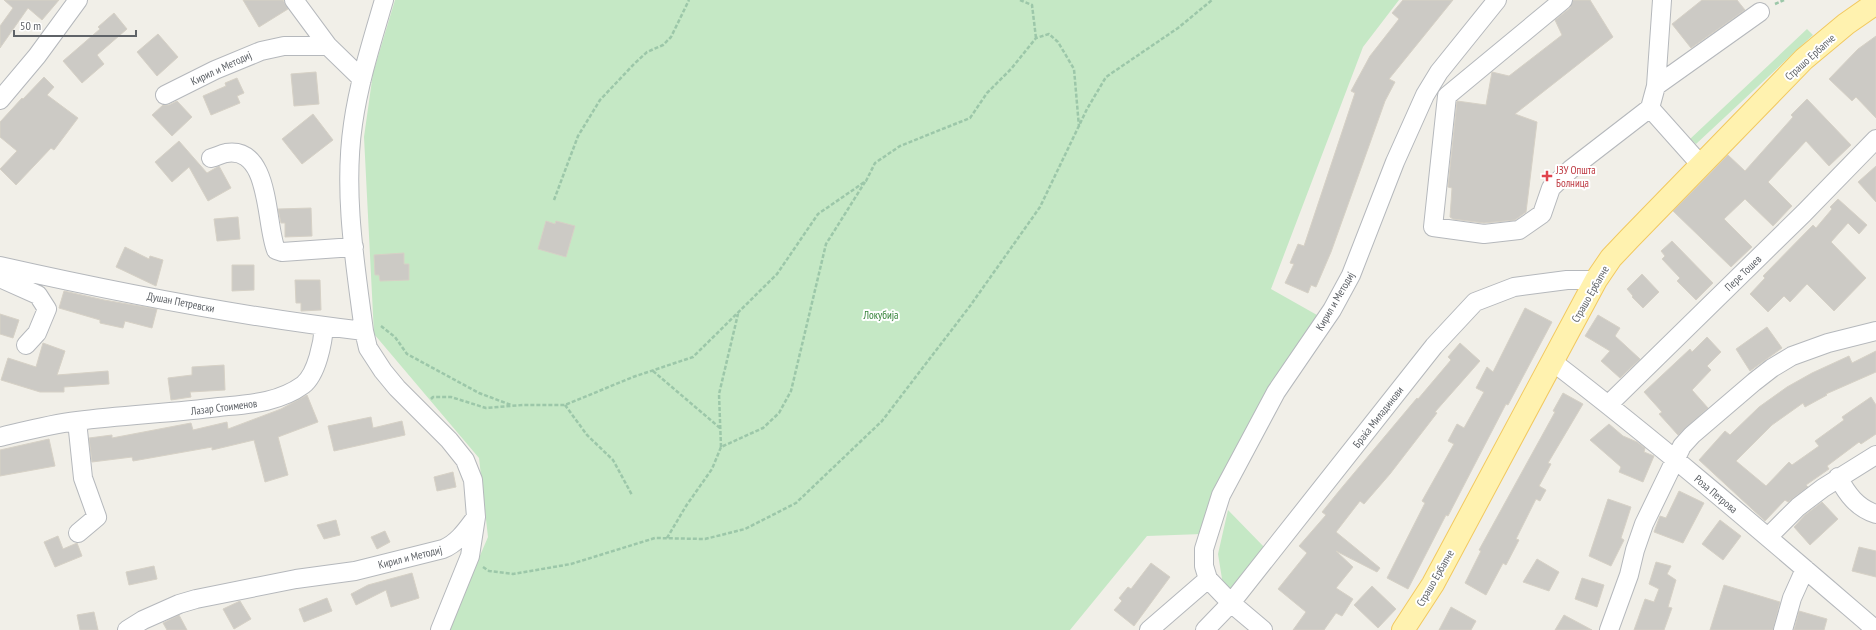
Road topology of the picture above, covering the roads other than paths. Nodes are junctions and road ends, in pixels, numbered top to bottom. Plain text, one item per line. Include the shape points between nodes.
1 (78, 0) edge
2 (294, 0) edge
3 (384, 0) edge
4 (1497, 0) edge
5 (1563, 0) edge
6 (1662, 0) edge
7 (1876, 3) edge
8 (1760, 12) dead end
9 (328, 46) junction
10 (362, 79) junction
11 (1656, 86) junction
12 (165, 95) dead end
13 (0, 100) edge
14 (1650, 108) junction
15 (1876, 139) edge
16 (211, 158) dead end
17 (1700, 164) junction
18 (354, 247) junction
19 (0, 266) edge
20 (0, 269) edge
21 (1596, 280) junction
22 (324, 326) junction
23 (364, 327) junction
24 (1876, 331) edge
25 (26, 345) dead end
26 (1553, 362) junction
27 (1608, 405) junction
28 (77, 421) junction
29 (0, 437) edge
30 (1876, 455) edge
31 (1675, 460) junction
32 (1838, 477) junction
33 (1876, 514) edge
34 (476, 517) junction
35 (78, 532) dead end
36 (1768, 537) junction
37 (1805, 569) junction
38 (1208, 579) junction
39 (1231, 603) junction
40 (127, 630) edge
41 (440, 630) edge
42 (1149, 630) edge
43 (1205, 630) edge
44 (1263, 630) edge
45 (1403, 630) edge
46 (1609, 630) edge
47 (1782, 630) edge
48 (1876, 630) edge

1 - 13 street via 37,56
2 - 9 street
3 - 10 street
4 - 38 street, Кирил и Методиј via 1439,72 1425,95 1395,162 1351,275 1332,310 1276,392 1221,495 1204,549 1204,566
5 - 14 street via 1447,96 1433,228 1484,234 1519,230 1542,214 1551,188 1571,169
6 - 11 street
7 - 17 main road, Страшо Ербапче via 1804,59
8 - 11 street
9 - 10 street
9 - 12 street, Кирил и Методиј via 284,46 261,51
10 - 18 street via 349,162 349,200
11 - 14 street
14 - 17 street
15 - 27 street, Пере Тошев
16 - 18 street via 226,153 239,153 248,157 260,174 276,250 282,252
17 - 21 main road, Страшо Ербапче via 1611,258
18 - 23 street
19 - 22 street, Душан Петревски via 261,318
20 - 25 street via 2,280 38,295 46,309 38,332
21 - 26 main road, Страшо Ербапче
21 - 39 street, Браќа Миладинови via 1567,280 1514,288 1475,302 1434,346
22 - 23 street, Душан Петревски
22 - 28 street, Лазар Стоименов via 323,340 314,369 305,384 285,395 269,401 169,414
23 - 34 street via 368,348 374,359 397,388 449,440 465,460 473,480
24 - 31 street via 1828,343 1792,356 1772,368 1692,435 1682,446
26 - 27 street, Роза Петрова
26 - 45 main road, Страшо Ербапче via 1433,584
27 - 31 street, Роза Петрова
28 - 29 street, Лазар Стоименов
28 - 35 street via 83,478 97,517
30 - 32 street
31 - 36 street, Роза Петрова
31 - 46 street via 1644,524
32 - 33 street via 1849,496 1866,511
32 - 36 street via 1798,507
34 - 40 street, Кирил и Методиј via 458,539 443,549 355,571 296,579 196,599
34 - 41 street via 470,556
36 - 37 street, Роза Петрова
37 - 47 street
37 - 48 street, Роза Петрова
38 - 39 street
38 - 42 street
39 - 43 street, Браќа Миладинови
39 - 44 street

